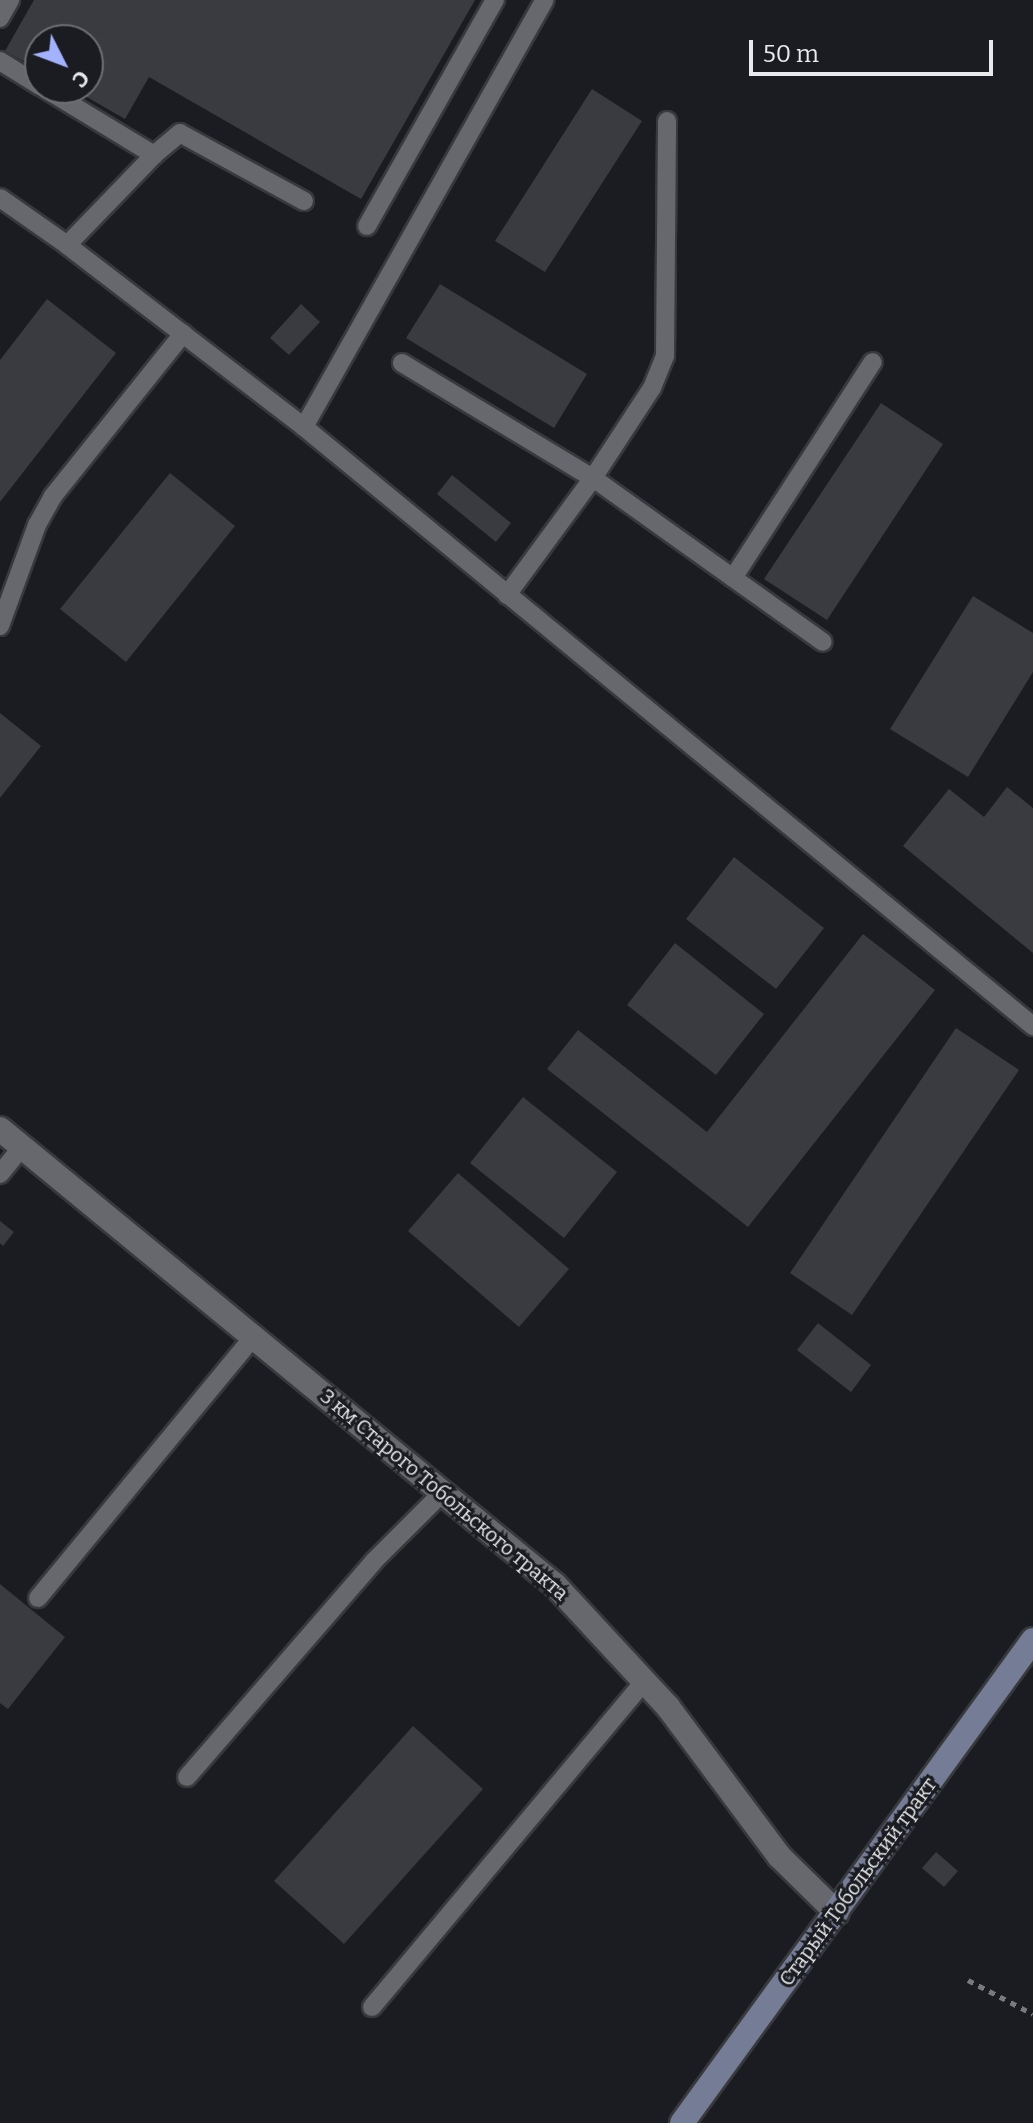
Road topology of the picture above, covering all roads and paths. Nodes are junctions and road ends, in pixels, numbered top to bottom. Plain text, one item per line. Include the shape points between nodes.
1 (10, 0) edge
2 (495, 0) edge
3 (545, 0) edge
4 (0, 18) edge
5 (0, 61) edge
6 (24, 76) edge
7 (70, 104) edge
8 (667, 121) dead end
9 (154, 155) junction
10 (0, 198) edge
11 (304, 201) dead end
12 (367, 226) dead end
13 (67, 245) junction
14 (183, 334) junction
15 (873, 362) dead end
16 (402, 363) dead end
17 (304, 427) junction
18 (593, 478) junction
19 (733, 578) junction
20 (507, 595) junction
21 (0, 626) edge
22 (823, 642) dead end
23 (1033, 1026) edge
24 (0, 1129) edge
25 (22, 1147) junction
26 (0, 1174) edge
27 (255, 1335) junction
28 (444, 1491) junction
29 (38, 1598) dead end
30 (1033, 1640) edge
31 (645, 1680) junction
32 (187, 1777) dead end
33 (837, 1913) junction
34 (968, 1980) dead end
35 (372, 2007) dead end
36 (1033, 2014) edge
37 (682, 2123) edge

1 - 4 lane
2 - 12 lane
3 - 17 lane
5 - 6 lane
7 - 9 lane
8 - 18 lane via 665,356 652,388
9 - 11 lane via 180,133
9 - 13 lane
10 - 13 lane
13 - 14 lane
14 - 17 lane
14 - 21 lane via 53,496
15 - 19 lane
16 - 18 lane
17 - 20 lane
18 - 19 lane
18 - 20 lane
19 - 22 lane
20 - 23 lane
24 - 25 street, 3 км Старого Тобольского тракта
25 - 26 lane
25 - 27 street, 3 км Старого Тобольского тракта
27 - 28 street, 3 км Старого Тобольского тракта
27 - 29 lane
28 - 31 street, 3 км Старого Тобольского тракта via 555,1585
28 - 32 lane via 373,1562
30 - 33 street, Старый Тобольский тракт
31 - 33 street, 3 км Старого Тобольского тракта via 779,1856
31 - 35 lane
33 - 37 street, Старый Тобольский тракт
34 - 36 path

